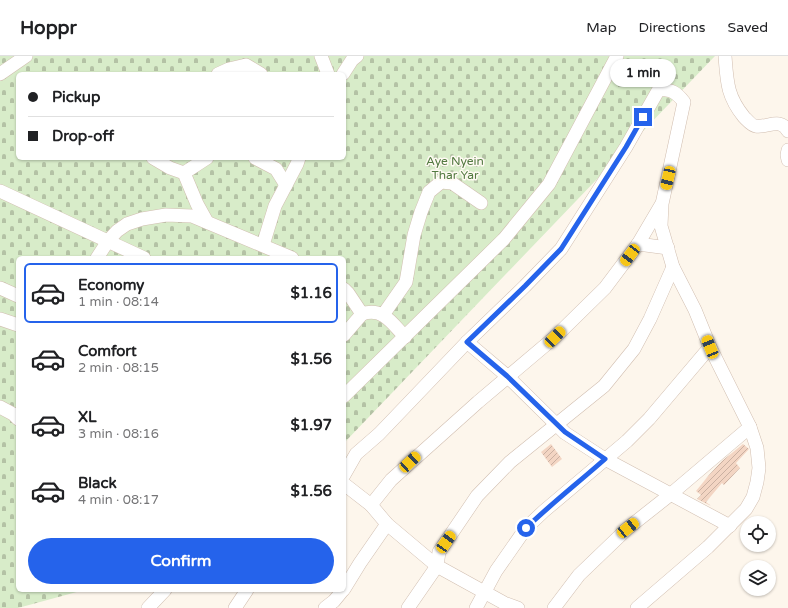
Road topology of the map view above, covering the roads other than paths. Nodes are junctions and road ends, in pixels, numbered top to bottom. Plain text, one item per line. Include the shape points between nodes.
1 (26, 56) edge
2 (321, 56) edge
3 (357, 56) edge
4 (617, 56) edge
5 (725, 56) edge
6 (222, 72) edge
7 (258, 72) edge
8 (327, 72) edge
9 (344, 72) edge
10 (0, 74) edge
11 (788, 131) edge
12 (788, 150) edge
13 (156, 160) edge
14 (204, 160) edge
15 (259, 160) edge
16 (298, 160) edge
17 (788, 160) edge
18 (184, 173) junction
19 (286, 185) junction
20 (0, 191) edge
21 (481, 203) dead end
22 (662, 204) junction
23 (207, 222) junction
24 (108, 241) junction
25 (638, 244) junction
26 (263, 246) junction
27 (668, 248) junction
28 (98, 256) edge
29 (140, 256) edge
30 (287, 256) edge
31 (673, 268) junction
32 (0, 288) edge
33 (346, 291) edge
34 (16, 295) edge
35 (362, 314) junction
36 (383, 315) junction
37 (0, 318) edge
38 (16, 324) edge
39 (346, 334) edge
40 (404, 337) junction
41 (467, 342) junction
42 (710, 347) junction
43 (507, 376) junction
44 (346, 394) edge
45 (0, 407) edge
46 (16, 413) edge
47 (555, 424) junction
48 (750, 427) junction
49 (605, 459) junction
50 (346, 472) edge
51 (346, 486) edge
52 (671, 494) junction
53 (371, 505) junction
54 (388, 524) junction
55 (730, 526) junction
56 (437, 566) junction
57 (346, 586) edge
58 (162, 592) edge
59 (246, 592) edge
60 (342, 592) edge
61 (484, 592) junction
62 (148, 608) edge
63 (235, 608) edge
64 (325, 608) edge
65 (408, 608) edge
66 (476, 608) edge
67 (518, 608) edge
68 (554, 608) edge
69 (637, 608) edge

1 - 10 street
2 - 8 street
3 - 9 street
4 - 40 street via 549,184 504,239
5 - 11 street via 728,86 739,110 754,126 778,124
6 - 7 street via 246,65
12 - 17 street
13 - 18 street
14 - 18 street
15 - 19 street via 276,169
16 - 19 street
18 - 23 street
19 - 26 street via 275,206
20 - 24 street
21 - 36 street via 452,184 441,182 429,192 414,235 406,282
22 - 25 street
22 - 27 street via 661,226
22 - 41 street via 684,102 677,93 659,89 626,147 561,249
23 - 24 street via 192,216 166,215 142,219 127,224
23 - 26 street
24 - 28 street
24 - 29 street
25 - 27 street
25 - 43 street via 605,288 555,337
26 - 30 street
27 - 31 street
31 - 42 street via 695,310
31 - 47 street via 634,349 604,386
32 - 34 street
33 - 35 street
35 - 36 street via 376,312
35 - 39 street
36 - 40 street
37 - 38 street
40 - 44 street
41 - 43 street
41 - 50 street via 379,434 356,454
42 - 48 street
42 - 49 street via 649,419
43 - 47 street
43 - 53 street via 391,480
45 - 46 street
47 - 49 street
47 - 56 street via 510,462 477,496 439,552
48 - 52 street
48 - 55 street via 757,448 757,482 746,509
49 - 52 street
49 - 61 street via 526,528
51 - 53 street
52 - 55 street
52 - 68 street via 628,528 579,575
53 - 54 street
54 - 56 street
54 - 57 street
55 - 69 street
56 - 61 street
56 - 65 street
58 - 62 street
59 - 63 street
60 - 64 street
61 - 66 street
61 - 67 street

